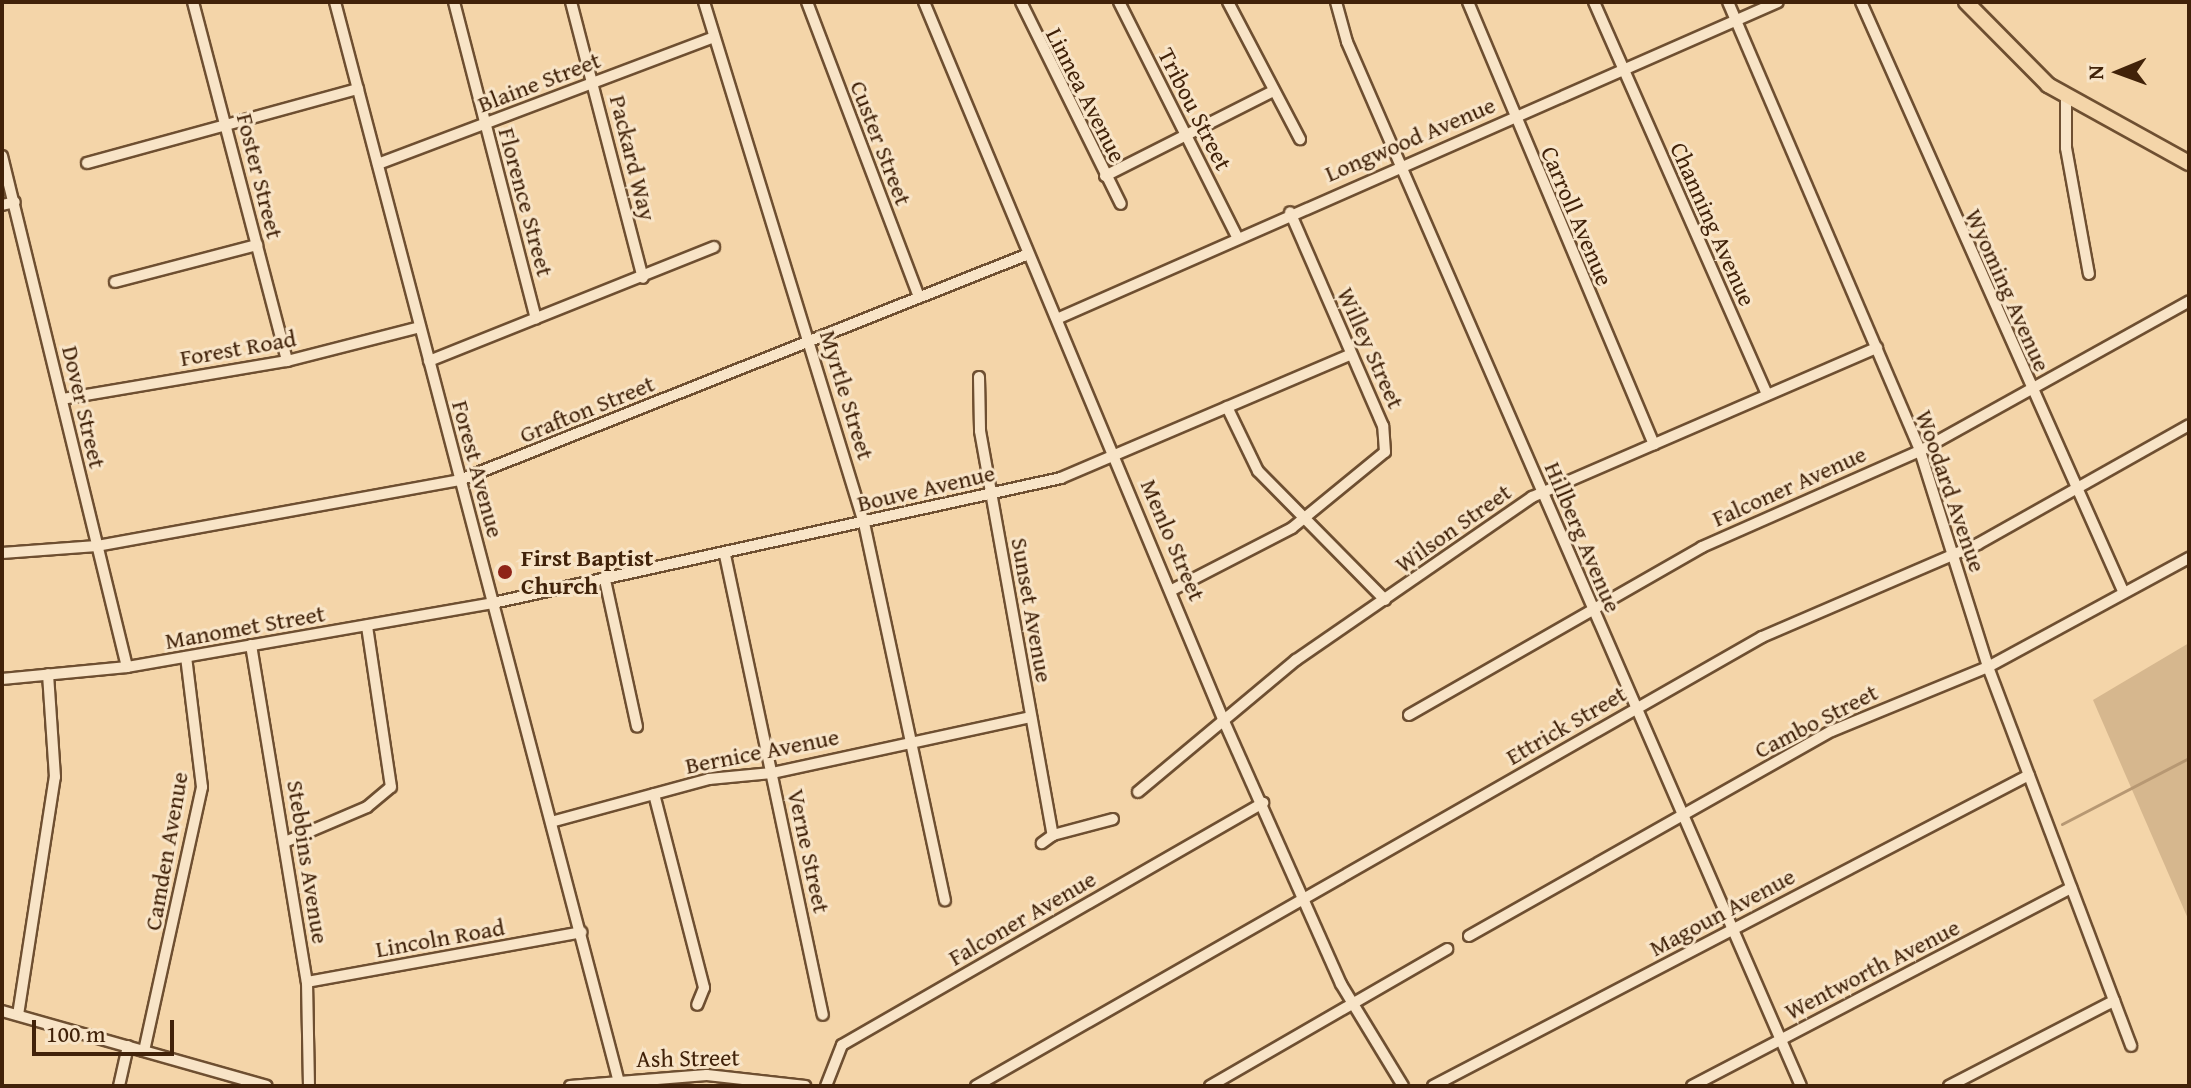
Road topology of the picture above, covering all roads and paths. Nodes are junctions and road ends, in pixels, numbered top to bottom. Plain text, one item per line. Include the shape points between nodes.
1 (193, 2) edge
2 (335, 2) edge
3 (454, 2) edge
4 (571, 2) edge
5 (704, 2) edge
6 (807, 2) edge
7 (924, 2) edge
8 (1021, 2) edge
9 (1119, 2) edge
10 (1228, 2) edge
11 (1336, 2) edge
12 (1468, 2) edge
13 (1594, 2) edge
14 (1728, 2) edge
15 (1778, 2) edge
16 (1861, 2) edge
17 (1966, 2) edge
18 (1735, 20) junction
19 (714, 37) junction
20 (1622, 70) junction
21 (593, 82) junction
22 (358, 89) junction
23 (1273, 91) junction
24 (2066, 96) junction
25 (1512, 117) junction
26 (485, 124) junction
27 (227, 125) junction
28 (1185, 132) junction
29 (1300, 139) dead end
30 (2, 156) edge
31 (87, 163) dead end
32 (2189, 163) edge
33 (378, 164) junction
34 (1401, 166) junction
35 (1105, 176) junction
36 (15, 202) junction
37 (1121, 204) dead end
38 (2, 205) edge
39 (1290, 212) junction
40 (1236, 235) junction
41 (257, 245) junction
42 (714, 247) dead end
43 (1026, 255) junction
44 (2089, 274) dead end
45 (643, 278) junction
46 (115, 282) dead end
47 (919, 297) junction
48 (2189, 301) edge
49 (1059, 318) junction
50 (536, 319) junction
51 (420, 327) junction
52 (810, 341) junction
53 (1877, 348) junction
54 (1350, 355) junction
55 (287, 361) junction
56 (429, 361) junction
57 (979, 377) dead end
58 (2029, 389) junction
59 (1767, 395) junction
60 (62, 399) junction
61 (1227, 407) junction
62 (2189, 425) edge
63 (1654, 444) junction
64 (1920, 451) junction
65 (1114, 455) junction
66 (460, 480) junction
67 (2075, 489) junction
68 (1542, 492) junction
69 (991, 495) junction
70 (1307, 519) junction
71 (864, 523) junction
72 (97, 546) junction
73 (2, 553) edge
74 (725, 555) junction
75 (1952, 556) junction
76 (2189, 558) edge
77 (605, 580) junction
78 (1172, 590) junction
79 (2123, 591) junction
80 (1385, 600) junction
81 (493, 603) junction
82 (1594, 612) junction
83 (367, 626) junction
84 (251, 645) junction
85 (186, 657) junction
86 (127, 667) junction
87 (1988, 667) junction
88 (48, 674) junction
89 (2, 679) edge
90 (1636, 708) junction
91 (1409, 715) dead end
92 (1031, 717) junction
93 (1223, 719) junction
94 (637, 727) dead end
95 (911, 739) junction
96 (772, 773) junction
97 (2029, 775) junction
98 (1138, 792) dead end
99 (654, 794) junction
100 (1263, 803) junction
101 (1682, 813) junction
102 (1113, 819) dead end
103 (551, 822) junction
104 (1053, 835) junction
105 (285, 842) junction
106 (1042, 843) dead end
107 (2071, 888) junction
108 (1303, 899) junction
109 (945, 900) dead end
110 (1732, 927) junction
111 (581, 932) junction
112 (1469, 936) dead end
113 (1447, 949) dead end
114 (307, 982) junction
115 (2114, 1001) junction
116 (1352, 1003) junction
117 (697, 1005) dead end
118 (2, 1011) edge
119 (18, 1015) junction
120 (823, 1015) dead end
121 (1780, 1039) junction
122 (128, 1046) junction
123 (2131, 1046) dead end
124 (144, 1051) junction
125 (742, 1081) edge
126 (247, 1083) edge
127 (619, 1083) edge
128 (119, 1086) edge
129 (267, 1086) edge
130 (309, 1086) edge
131 (570, 1086) edge
132 (805, 1086) edge
133 (826, 1086) edge
134 (976, 1086) edge
135 (1210, 1086) edge
136 (1403, 1086) edge
137 (1433, 1086) edge
138 (1692, 1086) edge
139 (1801, 1086) edge
140 (1949, 1086) edge

1 - 27 street, Foster Street
2 - 22 street, Forest Avenue
3 - 26 street, Florence Street
4 - 21 street, Packard Way
5 - 19 street, Myrtle Street
6 - 47 street, Custer Street
7 - 43 street, Menlo Street
8 - 35 street, Linnea Avenue
9 - 28 street, Tribou Street
10 - 23 street
11 - 34 street, Hillberg Avenue
12 - 25 street, Carroll Avenue
13 - 20 street, Channing Avenue
14 - 18 street, Woodard Avenue
15 - 18 street, Longwood Avenue
16 - 58 street, Wyoming Avenue
17 - 24 main road via 2018,60
18 - 20 street, Longwood Avenue
18 - 53 street, Woodard Avenue
19 - 21 street, Blaine Street
19 - 52 street, Myrtle Street
20 - 25 street, Longwood Avenue
20 - 59 street, Channing Avenue
21 - 26 street, Blaine Street
21 - 45 street, Packard Way
22 - 27 street
22 - 33 street, Forest Avenue
23 - 28 street
23 - 29 street
24 - 32 main road
24 - 44 street via 2066,148
25 - 34 street, Longwood Avenue
25 - 63 street, Carroll Avenue
26 - 33 street, Blaine Street
26 - 50 street, Florence Street
27 - 31 street
27 - 41 street, Foster Street
28 - 35 street
28 - 40 street, Tribou Street
30 - 36 street, Dover Street
33 - 51 street, Forest Avenue
34 - 39 street, Longwood Avenue
34 - 68 street, Hillberg Avenue
35 - 37 street, Linnea Avenue
36 - 38 street
36 - 60 street, Dover Street
39 - 40 street, Longwood Avenue
39 - 54 street, Willey Street
40 - 49 street, Longwood Avenue
41 - 46 street
41 - 55 street, Foster Street
42 - 45 street
43 - 47 street, Grafton Street
43 - 49 street, Menlo Street
45 - 50 street
47 - 52 street, Grafton Street
48 - 58 street, Falconer Avenue
49 - 65 street, Menlo Street
50 - 56 street
51 - 55 street, Forest Road
51 - 56 street, Forest Avenue
52 - 66 street, Grafton Street
52 - 71 street, Myrtle Street
53 - 59 street, Wilson Street
53 - 64 street, Woodard Avenue
54 - 61 street, Bouve Avenue
54 - 70 street, Willey Street via 1383,426 1385,452
55 - 60 street, Forest Road
56 - 66 street, Forest Avenue
57 - 69 street, Sunset Avenue
58 - 64 street, Falconer Avenue
58 - 67 street, Wyoming Avenue
59 - 63 street, Wilson Street
60 - 72 street, Dover Street
61 - 65 street, Bouve Avenue
61 - 70 street via 1258,471
62 - 67 street, Ettrick Street
63 - 68 street, Wilson Street
64 - 75 street, Woodard Avenue
64 - 82 street, Falconer Avenue via 1716,539
65 - 69 street, Bouve Avenue via 1061,478
65 - 78 street, Menlo Street
66 - 72 street, Grafton Street
66 - 81 street, Forest Avenue
67 - 75 street, Ettrick Street
67 - 79 street, Wyoming Avenue
68 - 80 street, Wilson Street
68 - 82 street, Hillberg Avenue
69 - 71 street, Bouve Avenue
69 - 92 street, Sunset Avenue
70 - 78 street
70 - 80 street
71 - 74 street, Bouve Avenue
71 - 95 street, Myrtle Street
72 - 73 street, Grafton Street
72 - 86 street, Dover Street
74 - 77 street, Bouve Avenue
74 - 96 street, Verne Street
75 - 87 street, Woodard Avenue
75 - 90 street, Ettrick Street via 1762,637
76 - 79 street, Cambo Street
77 - 81 street, Bouve Avenue
77 - 94 street
78 - 93 street, Menlo Street
79 - 87 street, Cambo Street
80 - 93 street, Wilson Street
81 - 83 street, Manomet Street
81 - 103 street, Forest Avenue
82 - 90 street, Hillberg Avenue
82 - 91 street, Falconer Avenue
83 - 84 street, Manomet Street
83 - 105 street via 391,787 367,807
84 - 85 street, Manomet Street
84 - 105 street, Stebbins Avenue
85 - 86 street, Manomet Street
85 - 124 street, Camden Avenue via 202,787
86 - 88 street, Manomet Street
87 - 97 street, Woodard Avenue
87 - 101 street, Cambo Street via 1832,731
88 - 89 street, Manomet Street
88 - 119 street via 55,777
90 - 101 street, Hillberg Avenue
90 - 108 street, Ettrick Street
92 - 95 street, Bernice Avenue
92 - 104 street, Sunset Avenue
93 - 98 street, Wilson Street
93 - 100 street, Menlo Street
95 - 96 street, Bernice Avenue
95 - 109 street, Myrtle Street
96 - 99 street, Bernice Avenue
96 - 120 street, Verne Street
97 - 107 street, Woodard Avenue
97 - 110 street, Magoun Avenue
99 - 103 street, Bernice Avenue
99 - 117 street via 704,988
100 - 108 street, Menlo Street
100 - 133 street, Falconer Avenue via 842,1045
101 - 110 street, Hillberg Avenue
101 - 112 street, Cambo Street
102 - 104 street
103 - 111 street, Forest Avenue
104 - 106 street
105 - 114 street, Stebbins Avenue
107 - 115 street, Woodard Avenue
107 - 121 street, Wentworth Avenue
108 - 116 street, Menlo Street
108 - 134 street, Ettrick Street
110 - 121 street, Hillberg Avenue
110 - 137 street, Magoun Avenue
111 - 114 street, Lincoln Road
111 - 127 street, Forest Avenue
113 - 116 street
114 - 130 street, Stebbins Avenue
115 - 123 street, Woodard Avenue
115 - 140 street
116 - 135 street
116 - 136 street, Menlo Street
118 - 119 street
119 - 122 street
121 - 138 street, Wentworth Avenue
121 - 139 street, Hillberg Avenue
122 - 124 street
122 - 128 street
124 - 126 street
125 - 127 street, Ash Street
125 - 132 street, Ash Street
126 - 129 street
127 - 131 street, Ash Street

